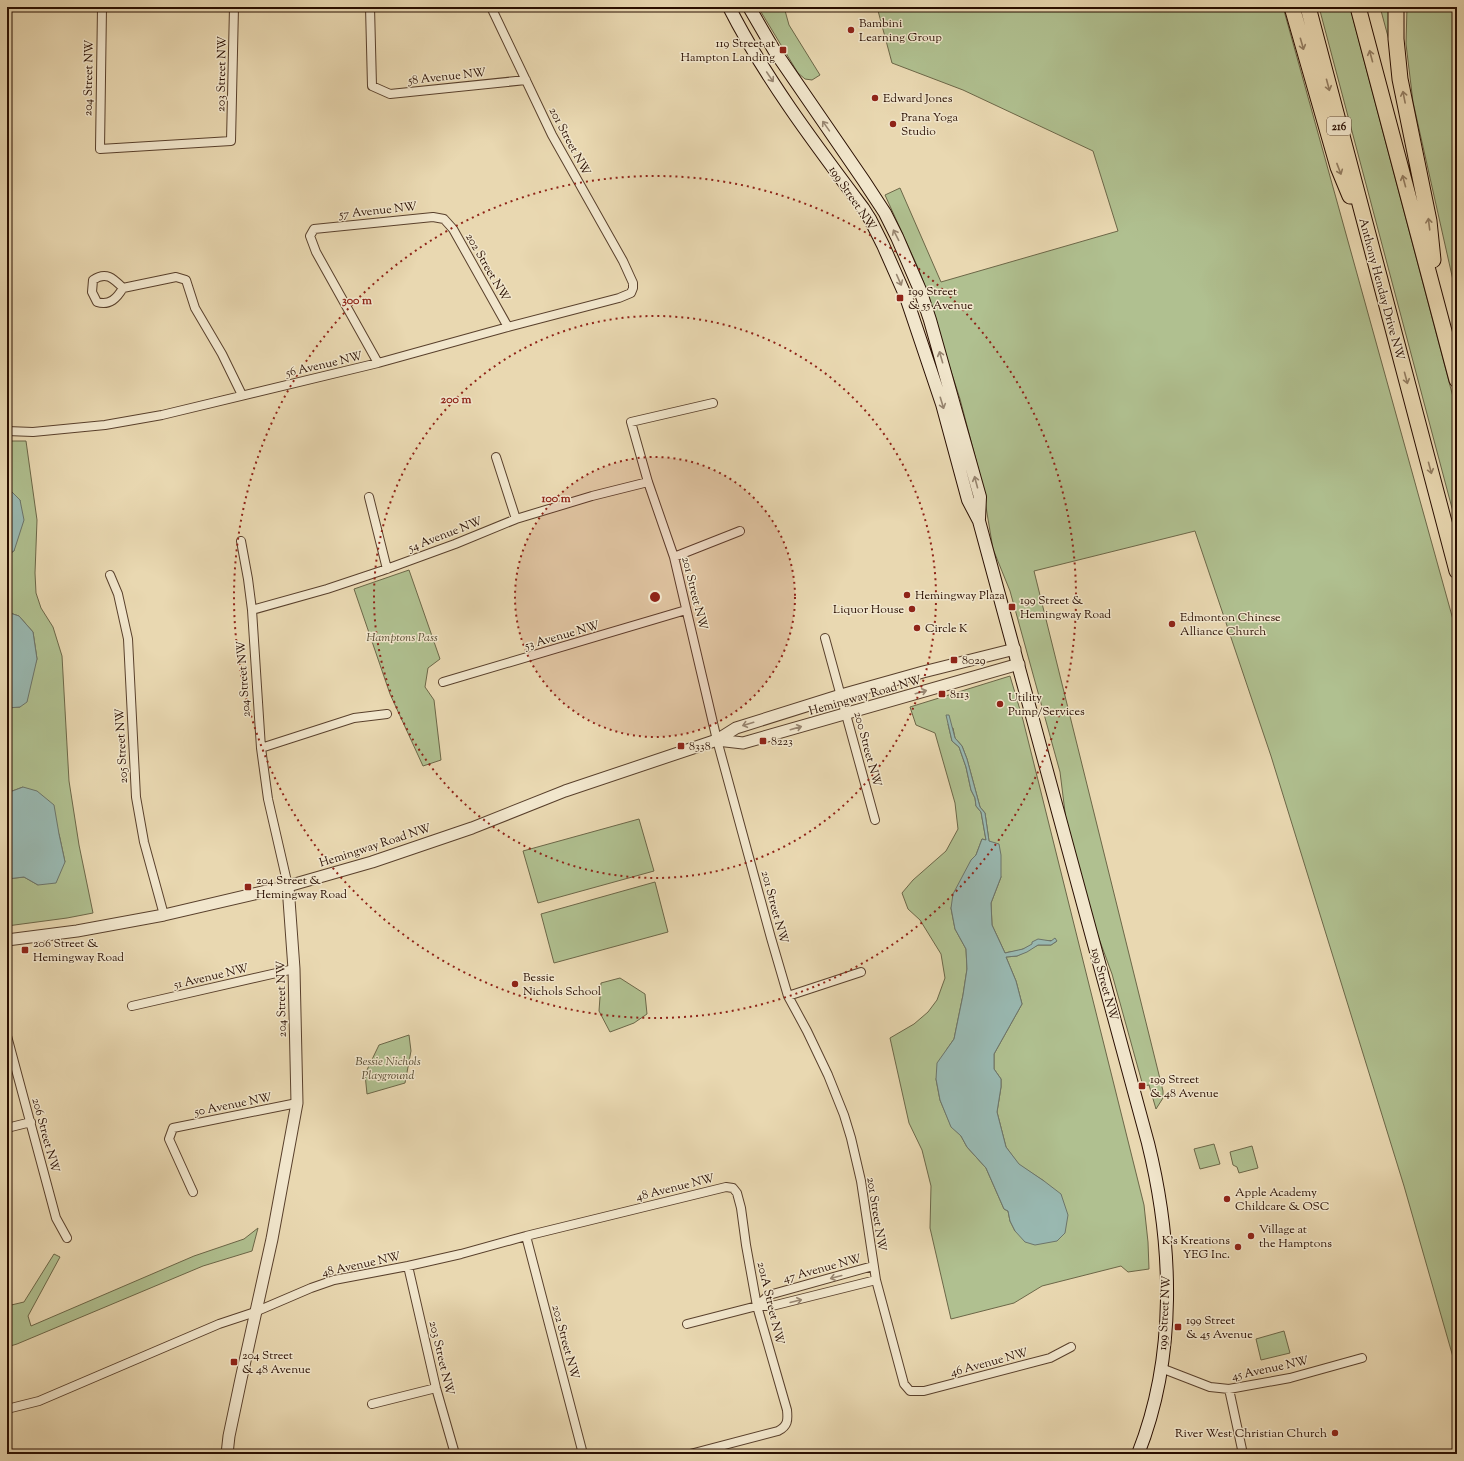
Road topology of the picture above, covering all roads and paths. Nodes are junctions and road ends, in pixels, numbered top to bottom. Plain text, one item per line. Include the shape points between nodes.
1 (102, 7) edge
2 (234, 7) edge
3 (370, 7) edge
4 (492, 7) edge
5 (729, 7) edge
6 (750, 7) edge
7 (1292, 7) edge
8 (1308, 7) edge
9 (1358, 7) edge
10 (1396, 7) edge
11 (526, 80) junction
12 (231, 141) joint
13 (444, 220) joint
14 (1370, 245) junction
15 (633, 283) joint
16 (123, 288) dead end
17 (1437, 305) junction
18 (508, 327) junction
19 (378, 363) junction
20 (1457, 380) edge
21 (242, 395) junction
22 (713, 403) dead end
23 (7, 431) edge
24 (496, 457) dead end
25 (648, 482) junction
26 (369, 497) dead end
27 (516, 519) junction
28 (979, 521) junction
29 (740, 531) dead end
30 (240, 541) dead end
31 (674, 557) junction
32 (387, 569) junction
33 (1457, 571) edge
34 (110, 575) dead end
35 (252, 610) junction
36 (686, 610) junction
37 (825, 638) dead end
38 (1015, 649) junction
39 (1019, 664) junction
40 (443, 682) dead end
41 (841, 695) junction
42 (387, 714) dead end
43 (846, 714) junction
44 (717, 740) junction
45 (261, 748) junction
46 (874, 820) dead end
47 (288, 886) junction
48 (164, 915) junction
49 (7, 940) edge
50 (294, 969) junction
51 (861, 972) dead end
52 (788, 996) junction
53 (132, 1006) dead end
54 (7, 1036) edge
55 (297, 1103) junction
56 (31, 1122) junction
57 (7, 1128) edge
58 (733, 1188) joint
59 (193, 1192) dead end
60 (526, 1236) junction
61 (67, 1238) dead end
62 (408, 1266) junction
63 (873, 1266) junction
64 (876, 1280) junction
65 (757, 1306) junction
66 (256, 1312) junction
67 (687, 1324) dead end
68 (1071, 1346) dead end
69 (1362, 1358) dead end
70 (1161, 1368) junction
71 (436, 1388) junction
72 (1229, 1389) junction
73 (910, 1391) joint
74 (372, 1404) dead end
75 (7, 1409) edge
76 (227, 1454) edge
77 (455, 1454) edge
78 (583, 1454) edge
79 (690, 1454) edge
80 (1138, 1454) edge
81 (1243, 1454) edge

1 - 12 street, 204 Street NW via 100,149
2 - 12 street, 203 Street NW
3 - 11 street, 58 Avenue NW via 372,86 390,94
4 - 11 street, 201 Street NW
5 -> 28 main road, 199 Street NW via 758,59 870,219 883,244 906,297 942,404 968,500
28 -> 6 main road, 199 Street NW via 980,497 930,320 909,261 885,213 778,56
7 -> 14 highway via 1338,167
8 -> 14 highway, Anthony Henday Drive NW / 216
17 -> 9 highway
17 -> 10 highway via 1429,221 1400,78
11 - 15 street, 201 Street NW via 552,135
13 - 18 street, 202 Street NW via 453,229
13 - 19 street, 57 Avenue NW via 433,217 314,229 310,236 316,252
14 -> 33 highway, Anthony Henday Drive NW / 216
15 - 18 street, 56 Avenue NW via 631,293 619,298
16 - 21 street via 176,277 186,280 195,308
17 - 20 highway
18 - 19 street, 56 Avenue NW
19 - 21 street, 56 Avenue NW
21 - 23 street, 56 Avenue NW via 162,415 105,425 33,432
22 - 25 street, 201 Street NW via 631,422
24 - 27 street
25 - 27 street, 54 Avenue NW
25 - 31 street, 201 Street NW
26 - 32 street
27 - 32 street, 54 Avenue NW
28 - 38 main road, 199 Street NW
29 - 31 street
30 - 35 street, 204 Street NW
31 - 36 street, 201 Street NW
32 - 35 street, 54 Avenue NW via 327,590
34 - 48 street, 205 Street NW via 118,594 128,639 136,797 144,842
35 - 45 street, 204 Street NW
36 - 40 street, 53 Avenue NW
36 - 44 street, 201 Street NW
37 - 41 street, 200 Street NW
38 - 39 main road, 199 Street NW
38 - 41 street, Hemingway Road NW
43 -> 39 street, Hemingway Road NW
39 - 70 main road, 199 Street NW via 1150,1153 1166,1255 1167,1290
41 - 43 street, 200 Street NW
41 -> 44 street, Hemingway Road NW via 736,728
42 - 45 street via 354,718
44 -> 43 street, Hemingway Road NW via 743,743
43 - 46 street, 200 Street NW
44 - 47 street, Hemingway Road NW via 565,791 472,828 372,862
44 - 52 street, 201 Street NW
45 - 47 street, 204 Street NW via 268,798
47 - 48 street, Hemingway Road NW
47 - 50 street, 204 Street NW
48 - 49 street, Hemingway Road NW via 77,931
50 - 53 street, 51 Avenue NW
50 - 55 street, 204 Street NW
51 - 52 street
52 - 63 street, 201 Street NW via 822,1061 844,1115 860,1181
54 - 56 street, 206 Street NW
55 - 59 street, 50 Avenue NW via 173,1128 169,1139
55 - 66 street, 204 Street NW
56 - 57 street
56 - 61 street, 206 Street NW via 56,1218
58 - 60 street, 48 Avenue NW via 720,1187
58 - 65 street, 201A Street NW via 741,1208
60 - 62 street, 48 Avenue NW
60 - 78 street, 202 Street NW
62 - 66 street, 48 Avenue NW via 334,1280
62 - 71 street, 203 Street NW
63 - 64 street, 201 Street NW
63 -> 65 street, 47 Avenue NW via 769,1295
65 -> 64 street, 47 Avenue NW via 772,1306
64 - 73 street, 201 Street NW via 904,1384
65 - 67 street, 47 Avenue NW
65 - 79 street, 201A Street NW via 787,1410 787,1424 778,1431
66 - 75 street, 48 Avenue NW via 219,1324 39,1400
66 - 76 street, 204 Street NW
68 - 73 street, 46 Avenue NW via 1050,1358 924,1391
69 - 72 street, 45 Avenue NW via 1290,1378
70 - 72 street, 45 Avenue NW via 1210,1387
70 - 80 main road, 199 Street NW via 1153,1410
71 - 74 street
71 - 77 street, 203 Street NW
72 - 81 street

